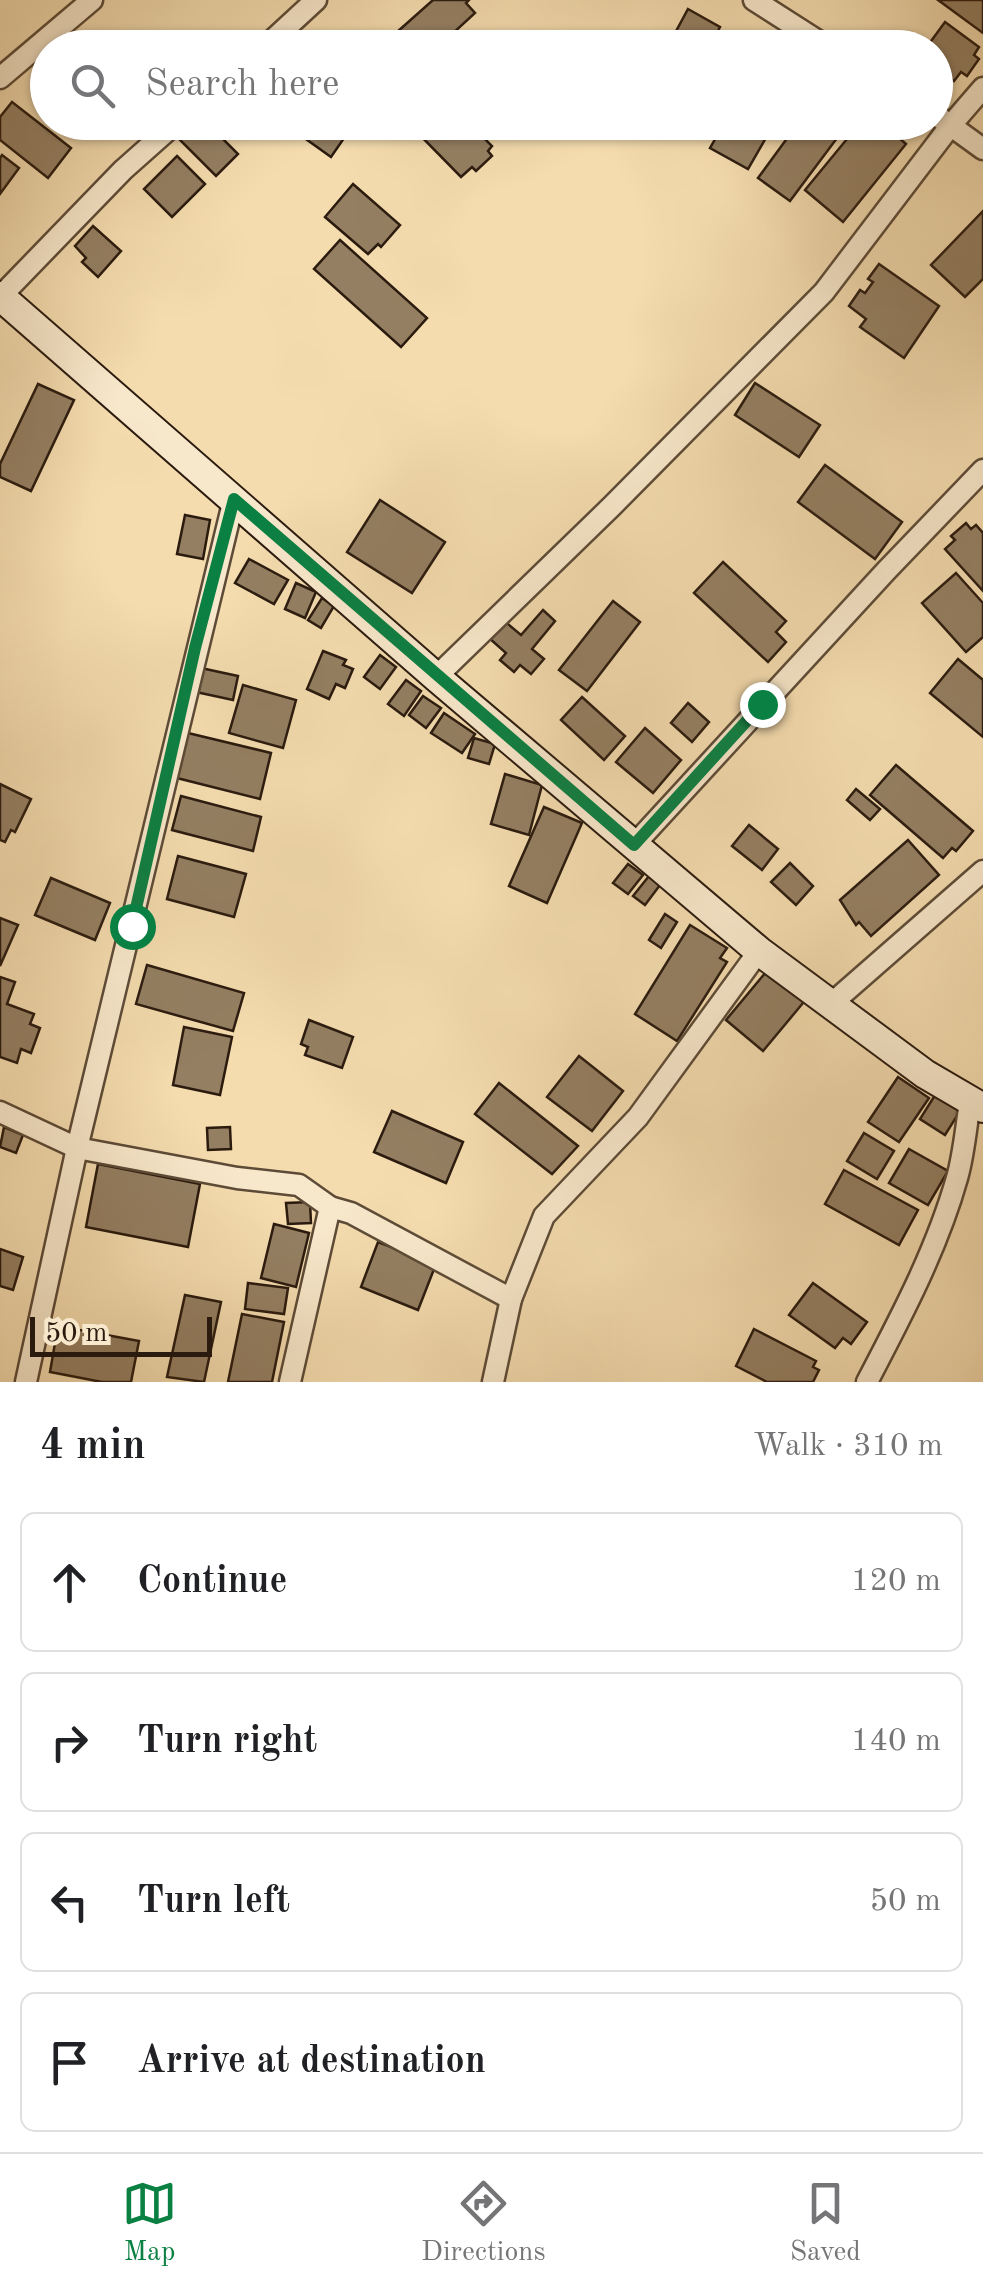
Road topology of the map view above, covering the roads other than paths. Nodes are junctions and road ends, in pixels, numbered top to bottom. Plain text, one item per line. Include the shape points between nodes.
1 (92, 0) edge
2 (316, 0) edge
3 (754, 0) edge
4 (57, 30) edge
5 (284, 30) edge
6 (801, 30) edge
7 (30, 53) edge
8 (0, 78) edge
9 (983, 88) edge
10 (953, 112) edge
11 (953, 127) edge
12 (157, 140) edge
13 (929, 140) edge
14 (983, 149) edge
15 (0, 296) edge
16 (983, 470) edge
17 (234, 499) junction
18 (436, 677) junction
19 (634, 845) junction
20 (983, 871) edge
21 (759, 950) junction
22 (831, 1004) junction
23 (977, 1105) edge
24 (0, 1112) edge
25 (77, 1148) junction
26 (330, 1207) junction
27 (511, 1299) junction
28 (26, 1382) edge
29 (290, 1382) edge
30 (494, 1382) edge
31 (867, 1382) edge

1 - 4 street
2 - 5 street
3 - 6 street
7 - 8 street
9 - 10 street
11 - 14 street
12 - 15 street
13 - 18 street via 824,292
15 - 17 street
16 - 19 street
17 - 18 street
17 - 25 street
18 - 19 street
19 - 21 street
20 - 22 street
21 - 22 street
21 - 27 street via 638,1117 544,1216
22 - 23 street
23 - 31 street via 944,1217
24 - 25 street
25 - 26 street via 299,1185
25 - 28 street
26 - 27 street
26 - 29 street
27 - 30 street

